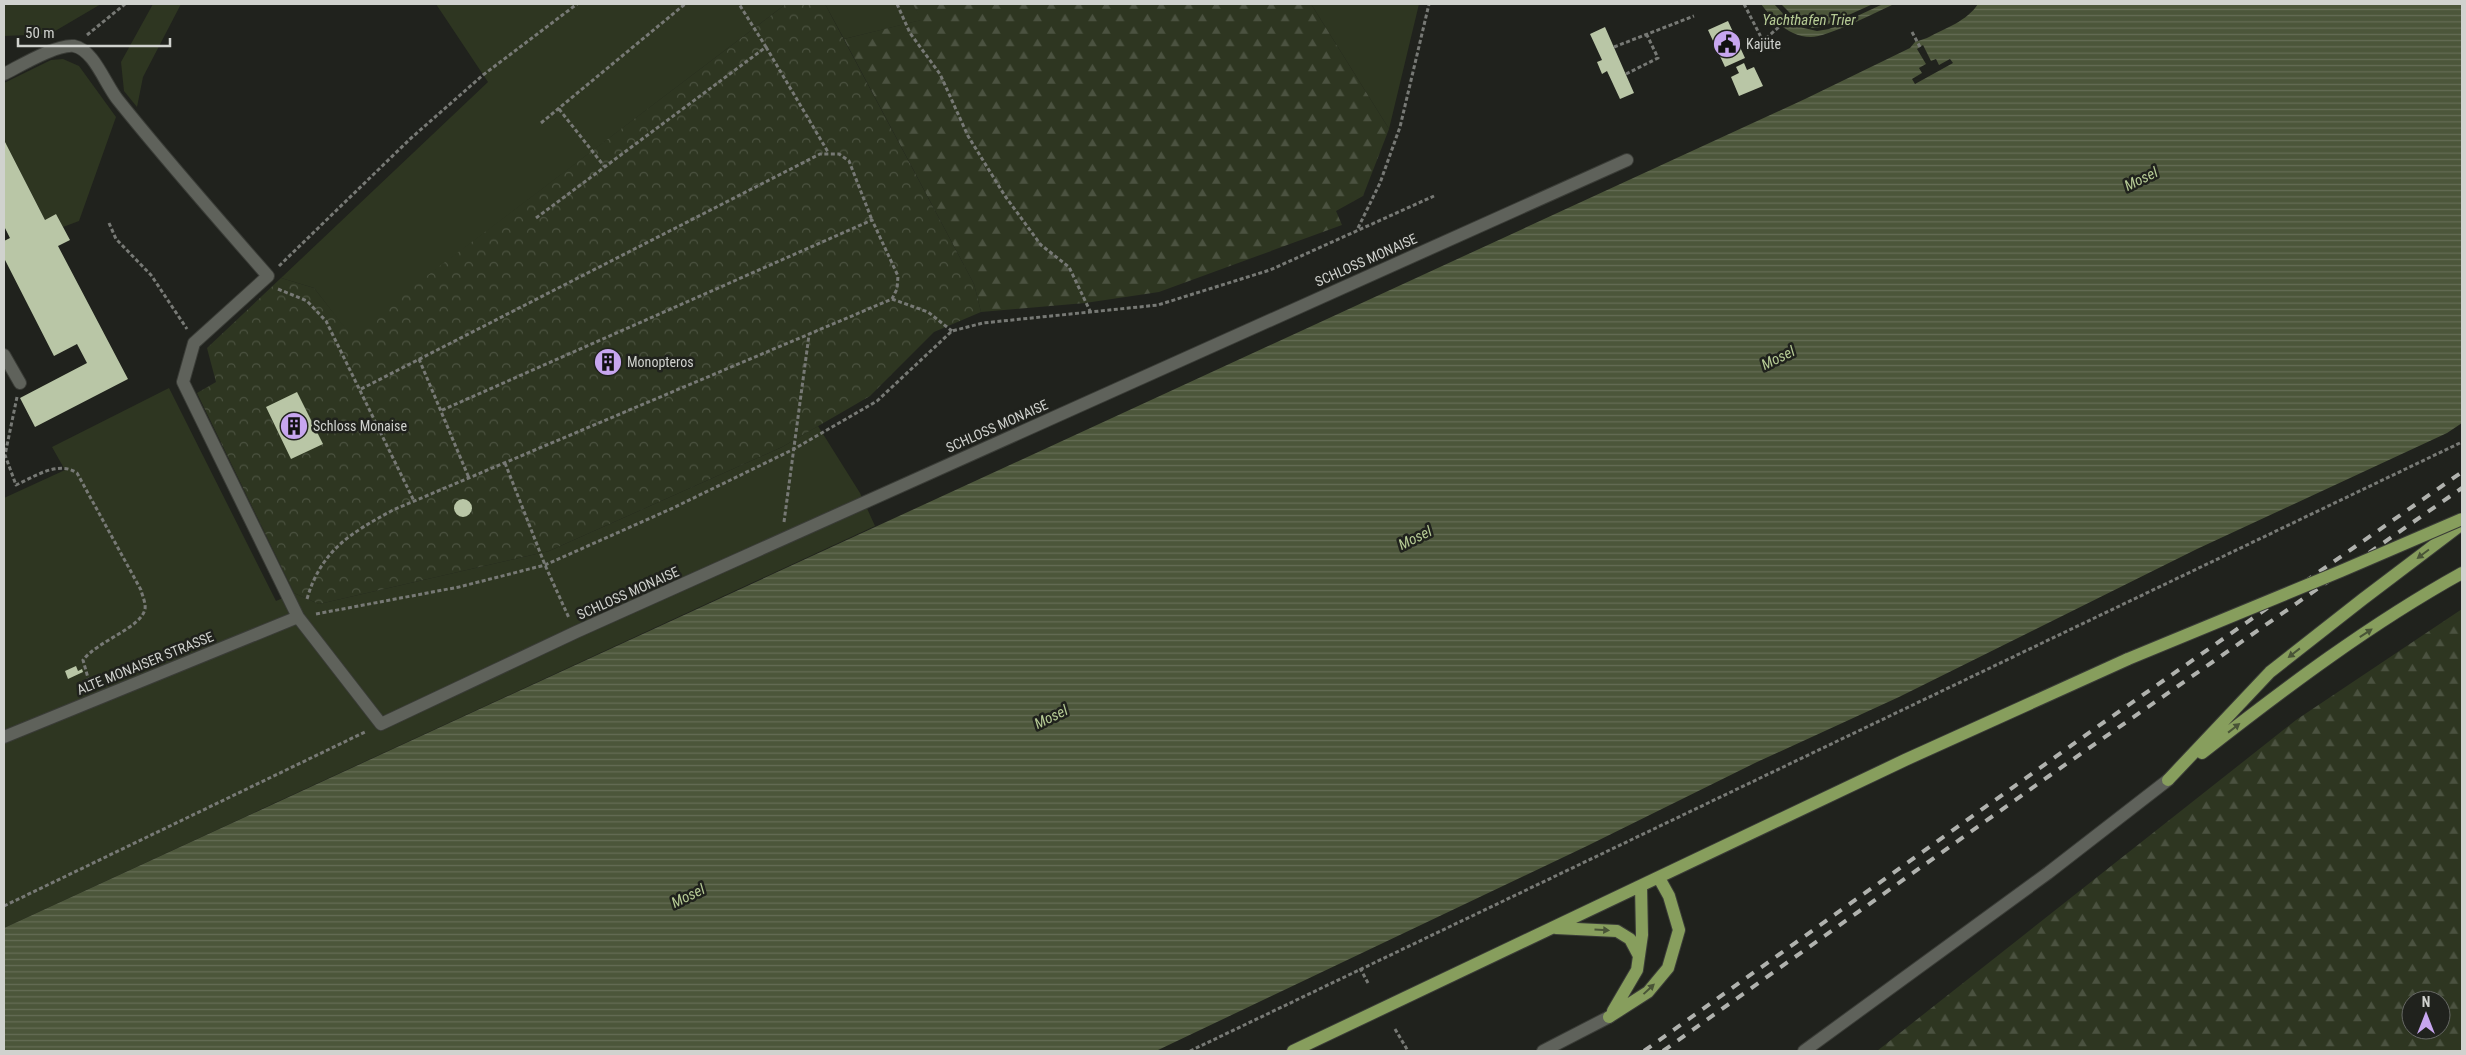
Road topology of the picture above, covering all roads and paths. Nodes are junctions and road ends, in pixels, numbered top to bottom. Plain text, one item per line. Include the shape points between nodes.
1 (125, 4) edge
2 (577, 4) edge
3 (686, 4) edge
4 (739, 4) edge
5 (897, 4) edge
6 (1430, 4) edge
7 (1744, 4) edge
8 (1694, 16) dead end
9 (1788, 19) dead end
10 (1912, 32) dead end
11 (1646, 34) junction
12 (74, 46) junction
13 (766, 47) junction
14 (1614, 47) dead end
15 (1920, 47) dead end
16 (4, 74) edge
17 (1626, 74) dead end
18 (559, 109) junction
19 (541, 123) dead end
20 (828, 153) junction
21 (1627, 160) dead end
22 (604, 166) junction
23 (1434, 196) dead end
24 (536, 218) dead end
25 (872, 220) junction
26 (109, 223) dead end
27 (1358, 229) junction
28 (264, 280) junction
29 (892, 299) junction
30 (1091, 313) junction
31 (952, 331) junction
32 (809, 334) junction
33 (194, 343) junction
34 (4, 355) edge
35 (418, 359) junction
36 (20, 383) joint
37 (361, 389) junction
38 (440, 411) junction
39 (2462, 442) edge
40 (794, 449) junction
41 (505, 464) junction
42 (469, 478) junction
43 (414, 501) junction
44 (2462, 519) edge
45 (2462, 524) edge
46 (787, 537) junction
47 (545, 565) junction
48 (2462, 573) edge
49 (298, 617) junction
50 (576, 632) junction
51 (95, 700) junction
52 (381, 724) junction
53 (4, 738) edge
54 (2168, 780) junction
55 (1658, 878) junction
56 (1641, 886) junction
57 (4, 906) edge
58 (1553, 928) junction
59 (1639, 956) junction
60 (1360, 968) junction
61 (1368, 983) dead end
62 (1609, 1017) junction
63 (1395, 1029) dead end
64 (1190, 1051) edge
65 (1293, 1051) edge
66 (1408, 1051) edge
67 (1543, 1051) edge
68 (1804, 1051) edge

1 - 12 path
2 - 28 path via 483,75 410,139
3 - 18 path
4 - 13 path
5 - 30 path via 910,33 940,74 968,136 1005,196 1041,245 1068,267
6 - 27 path via 1400,127 1380,183
7 - 9 path via 1763,41
8 - 11 path
10 - 15 path
11 - 14 path
11 - 17 path via 1658,58
12 - 16 street via 59,48
12 - 28 street via 92,56 107,87
13 - 20 path
13 - 22 path
18 - 19 path
18 - 22 path
20 - 25 path via 839,154 849,161
20 - 35 path via 820,154
21 - 46 street, SCHLOSS MONAISE
22 - 24 path
23 - 27 path
25 - 29 path via 898,276
25 - 38 path
26 - 33 path via 116,239 151,276 182,319
27 - 30 path via 1270,270 1158,305
28 - 33 street
28 - 37 path via 307,301 326,321
29 - 31 path via 928,312
29 - 32 path
30 - 31 path via 983,323
31 - 40 path via 877,401
32 - 40 path
32 - 41 path
33 - 49 street via 183,382
34 - 36 street
35 - 37 path
35 - 38 path
36 - 51 path via 5,455 16,485 54,468 68,467 76,473 141,590 145,608 141,619 92,650 83,660
37 - 43 path
38 - 42 path
39 - 60 path
40 - 46 path via 784,522
40 - 47 path
41 - 42 path
41 - 47 path
42 - 43 path
43 - 49 path via 351,533 326,558 313,578
44 - 55 main road, bridge via 2128,659 1904,760
45 -> 54 main road via 2270,672
46 - 50 street, SCHLOSS MONAISE
47 - 49 path via 459,587
47 - 50 path
54 -> 48 main road via 2280,692
49 - 51 street, ALTE MONAISER STRASSE
49 - 52 street
50 - 52 street, SCHLOSS MONAISE
51 - 53 street, ALTE MONAISER STRASSE
52 - 57 path
54 - 68 street via 2048,873
55 - 56 main road
62 -> 55 main road via 1648,992 1668,968 1679,930 1669,896
56 - 58 main road
56 - 59 main road
58 -> 59 main road via 1617,931 1630,939
58 - 65 main road
59 - 62 main road via 1637,970
60 - 61 path
60 - 64 path
62 - 67 street
63 - 66 path

